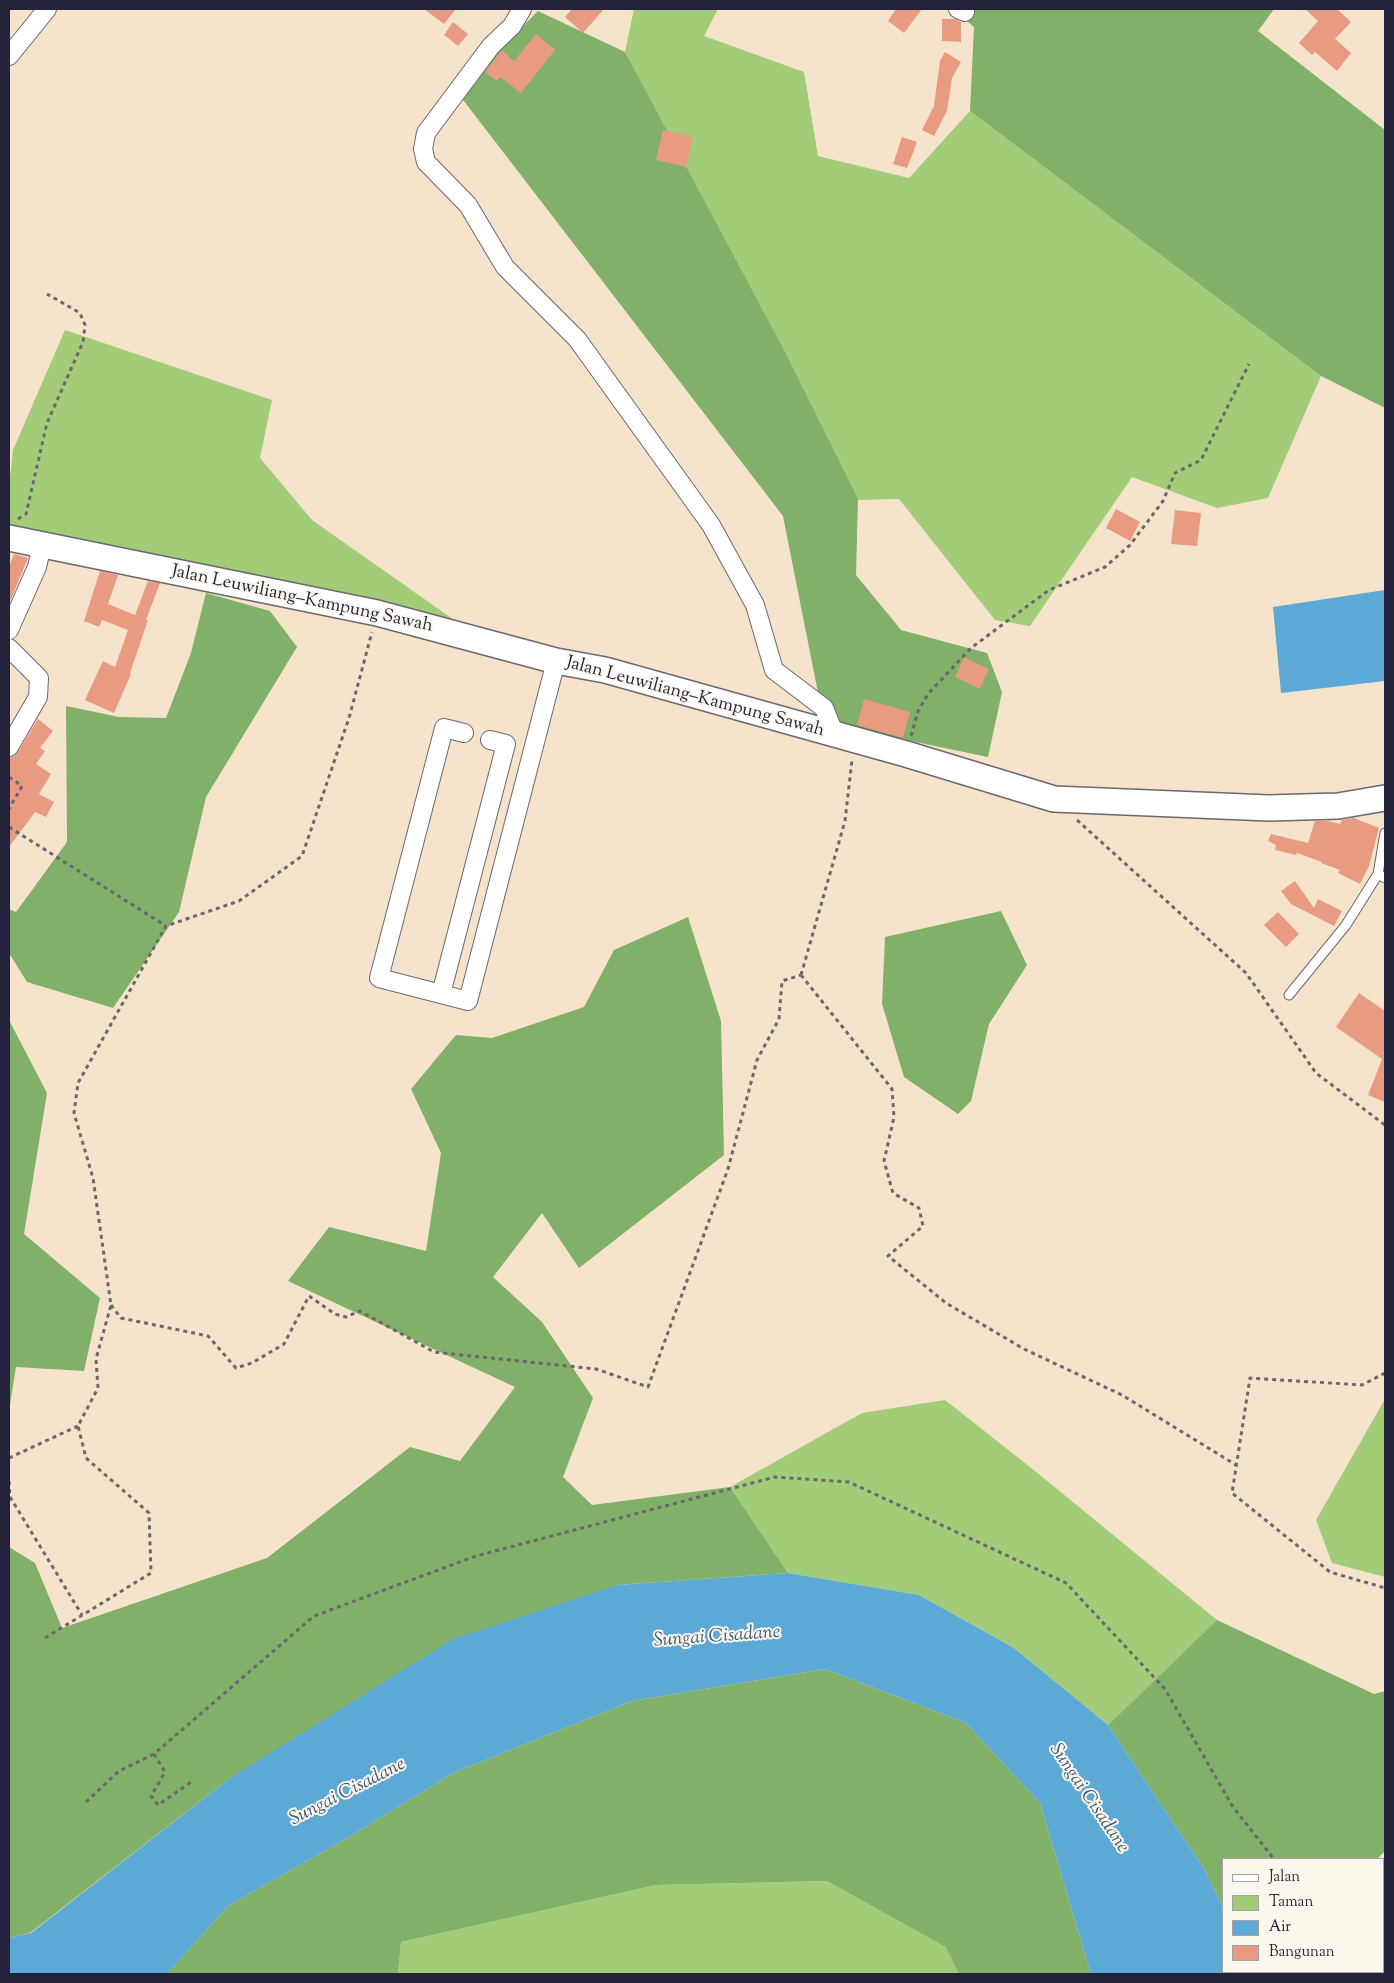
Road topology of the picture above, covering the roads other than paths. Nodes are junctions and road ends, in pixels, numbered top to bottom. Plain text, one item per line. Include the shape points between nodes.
1 (47, 9) edge
2 (522, 9) edge
3 (9, 56) edge
4 (12, 529) edge
5 (42, 545) junction
6 (9, 630) edge
7 (9, 648) edge
8 (556, 661) junction
9 (464, 733) dead end
10 (845, 738) junction
11 (490, 740) dead end
12 (9, 746) edge
13 (1385, 798) edge
14 (1385, 833) edge
15 (1382, 876) edge
16 (441, 994) junction
17 (1289, 994) dead end

1 - 3 street
2 - 10 street via 512,26 491,46 426,132 423,149 426,162 468,205 505,267 577,339 711,525 755,605 774,670 824,708
4 - 5 main road, Jalan Leuwiliang–Kampung Sawah
5 - 6 street via 37,567
5 - 8 main road, Jalan Leuwiliang–Kampung Sawah via 377,613
7 - 12 street via 39,678 38,697
8 - 10 main road, Jalan Leuwiliang–Kampung Sawah via 605,670
8 - 16 street via 468,1001
9 - 16 street via 444,728 379,978
10 - 13 main road, Jalan Leuwiliang–Kampung Sawah via 1054,799 1269,808 1338,806
11 - 16 street via 506,744
14 - 15 lane
15 - 17 lane

